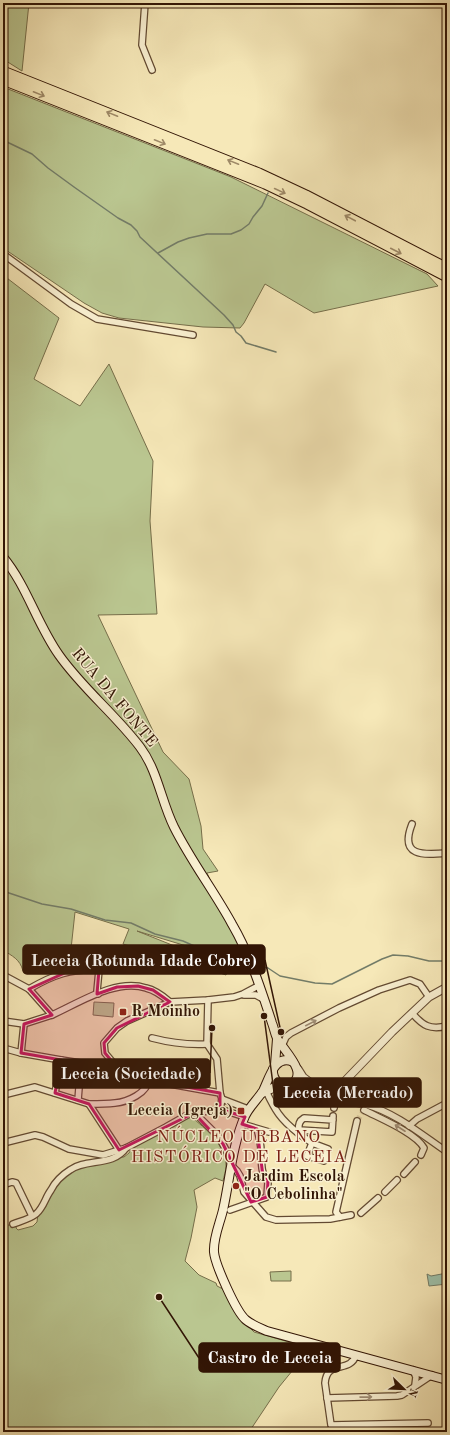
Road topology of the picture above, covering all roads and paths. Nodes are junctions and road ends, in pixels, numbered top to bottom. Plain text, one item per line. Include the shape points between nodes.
1 (145, 3) edge
2 (152, 70) dead end
3 (3, 71) edge
4 (3, 80) edge
5 (3, 254) edge
6 (447, 268) edge
7 (447, 277) edge
8 (193, 335) dead end
9 (3, 557) edge
10 (412, 824) dead end
11 (447, 853) edge
12 (3, 975) edge
13 (260, 985) junction
14 (447, 987) edge
15 (29, 989) junction
16 (98, 994) junction
17 (241, 995) junction
18 (429, 997) junction
19 (208, 1000) junction
20 (265, 1000) junction
21 (170, 1002) junction
22 (412, 1013) junction
23 (52, 1015) junction
24 (3, 1021) edge
25 (24, 1024) junction
26 (447, 1026) edge
27 (276, 1036) junction
28 (152, 1038) dead end
29 (207, 1044) junction
30 (282, 1046) junction
31 (3, 1048) edge
32 (21, 1053) junction
33 (60, 1060) junction
34 (81, 1063) junction
35 (114, 1065) junction
36 (296, 1066) junction
37 (274, 1067) junction
38 (148, 1080) junction
39 (286, 1085) junction
40 (315, 1086) junction
41 (327, 1089) junction
42 (264, 1092) junction
43 (55, 1093) junction
44 (3, 1095) edge
45 (221, 1096) junction
46 (78, 1100) junction
47 (335, 1101) junction
48 (447, 1103) edge
49 (89, 1104) junction
50 (250, 1107) junction
51 (334, 1108) dead end
52 (220, 1109) junction
53 (364, 1109) junction
54 (195, 1113) junction
55 (243, 1121) junction
56 (357, 1121) tunnel mouth
57 (409, 1126) junction
58 (257, 1129) junction
59 (269, 1132) dead end
60 (299, 1132) junction
61 (3, 1143) edge
62 (312, 1143) dead end
63 (126, 1148) junction
64 (119, 1150) junction
65 (447, 1152) edge
66 (421, 1155) dead end
67 (415, 1162) dead end
68 (231, 1165) junction
69 (404, 1174) dead end
70 (397, 1180) dead end
71 (3, 1185) edge
72 (385, 1192) dead end
73 (378, 1198) dead end
74 (251, 1202) junction
75 (230, 1210) dead end
76 (360, 1213) dead end
77 (351, 1215) dead end
78 (32, 1216) junction
79 (340, 1217) junction
80 (13, 1224) dead end
81 (356, 1355) junction
82 (413, 1370) junction
83 (432, 1375) junction
84 (447, 1380) edge
85 (415, 1386) junction
86 (327, 1398) junction
87 (428, 1423) dead end

1 - 2 street via 142,45
6 -> 3 main road via 266,176
4 -> 7 main road via 265,184
5 - 8 street via 71,304 97,318
9 - 13 main road, RUA DA FONTE via 20,582 45,634 59,655 145,755 174,827 233,925
10 - 11 street via 407,837 413,850 426,855
12 - 15 street
13 - 17 street
13 - 20 main road, RUA DA FONTE
14 - 18 street
15 - 16 street via 46,979 69,971 99,970
15 - 23 street
16 - 21 street via 117,986 138,986 152,990
16 - 23 street
17 - 19 street
17 - 20 street via 256,995
18 - 22 street
30 -> 18 street via 292,1032 379,990 410,980 420,984
19 - 21 street
19 - 29 street
20 - 27 main road, RUA DA FONTE
21 - 35 street via 127,1021 112,1034 104,1043 104,1049
22 - 26 street via 428,1027
22 - 41 street via 342,1083
23 - 25 street
24 - 25 street
25 - 32 street
27 - 30 main road, RUA DA FONTE
27 - 37 main road, RUA DA FONTE
28 - 29 street via 189,1045
29 - 45 street via 217,1059
30 - 36 main road, RUA DA FONTE
31 - 32 street
32 - 33 street
33 - 34 street
33 - 43 street
34 - 35 street via 106,1067
34 - 46 street
35 - 38 street
36 - 37 main road via 282,1060
36 - 39 main road via 298,1077
36 - 40 street via 303,1077
37 - 39 main road via 274,1078 280,1084
37 - 42 main road
38 - 45 street
38 - 49 street via 147,1087 141,1094 116,1103
39 - 40 street
39 - 42 main road
40 - 41 street
41 - 47 street
42 - 50 main road
42 - 60 street via 282,1120
43 - 44 street via 35,1086
43 - 46 street
45 - 50 street
45 - 52 street
46 - 49 street
47 - 51 street
47 - 53 street
48 - 57 street
49 - 64 street
50 - 55 main road
52 - 54 street
52 - 55 street
53 - 57 street via 399,1119
66 -> 53 street via 424,1148 418,1141
54 - 63 street via 188,1114
54 - 68 street via 219,1138
55 - 58 street
55 - 68 main road
56 - 79 street via 336,1212
57 - 65 street
58 - 59 street
58 - 74 street via 263,1176 268,1182 267,1197
60 - 60 street via 332,1132 333,1118 304,1118 300,1120
60 - 62 street
61 - 64 street via 35,1135 78,1152 103,1155
63 - 64 street
63 - 78 street via 122,1154 115,1157 71,1168 60,1177 50,1190 44,1205
67 - 69 street
68 - 74 street via 237,1171 244,1192
68 - 81 main road via 214,1250 216,1263 241,1315 256,1327 267,1331
70 - 72 street
71 - 78 street via 16,1183
73 - 76 street
74 - 75 street
74 - 79 street via 266,1217 276,1220
77 - 79 street
78 - 80 street
81 - 82 main road
81 - 86 street via 351,1364 336,1368 327,1374
82 - 83 main road
82 - 85 street via 416,1377
83 - 84 main road
83 - 85 street
86 -> 85 street via 397,1396
86 - 87 street via 331,1425

